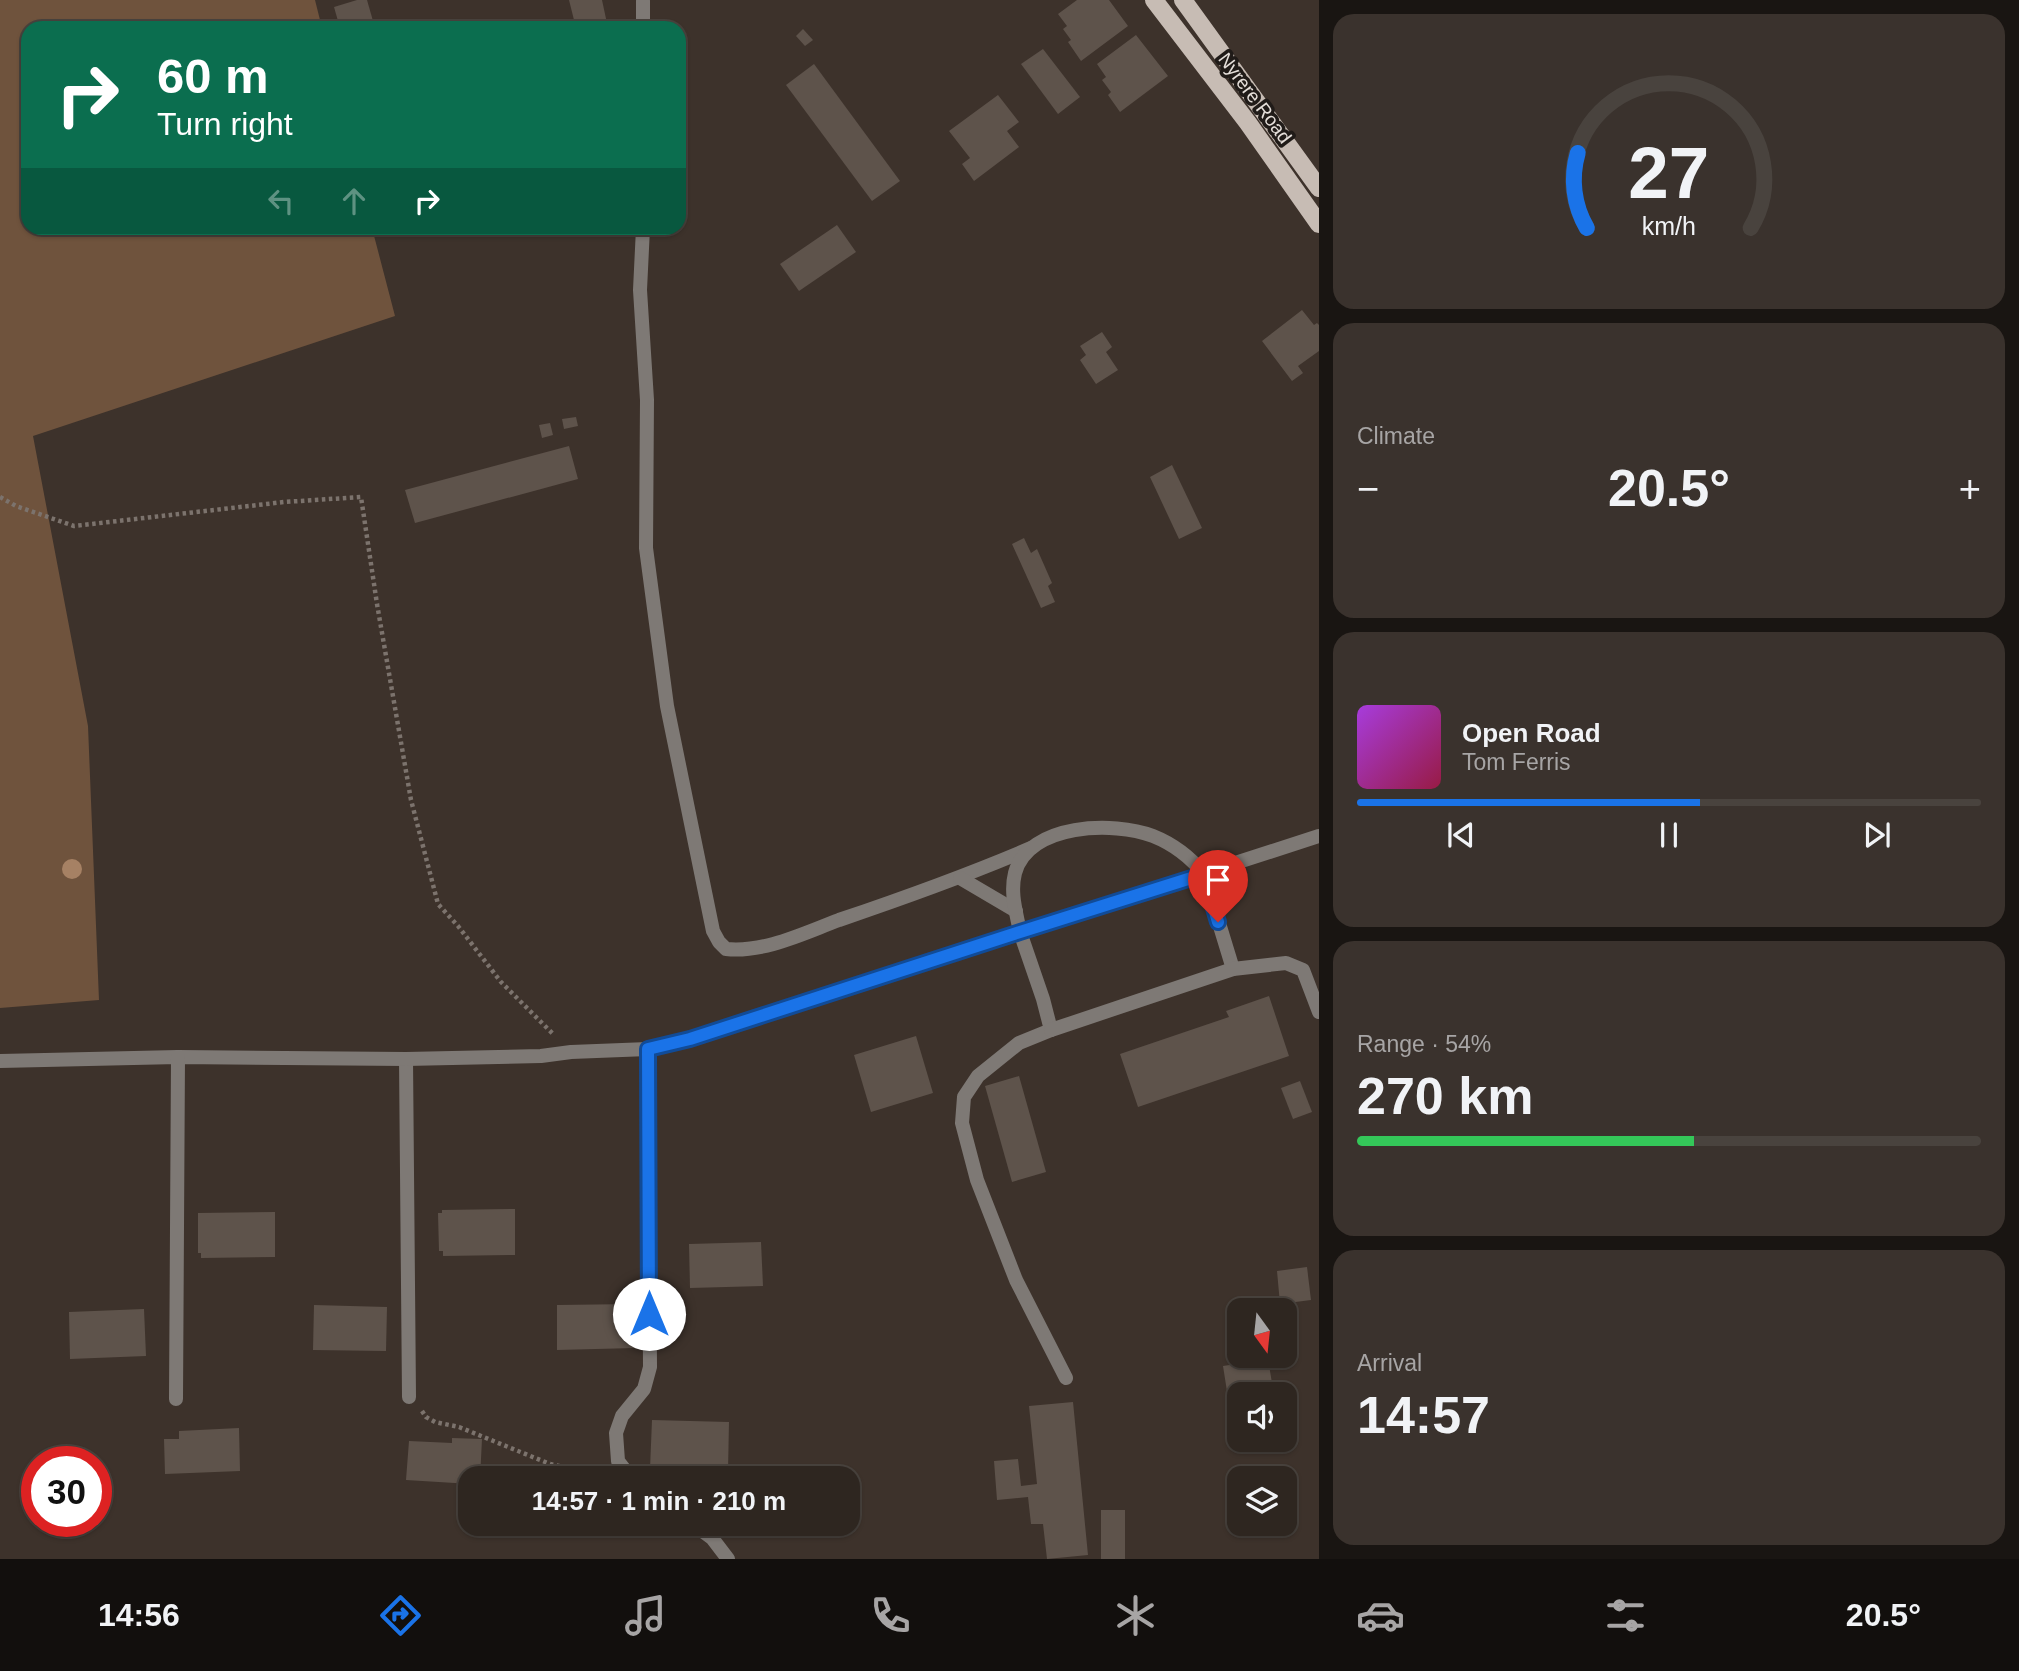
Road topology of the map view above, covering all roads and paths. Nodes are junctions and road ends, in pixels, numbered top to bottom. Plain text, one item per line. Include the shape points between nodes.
1 (1154, 0) edge
2 (1183, 0) edge
3 (643, 1) edge
4 (643, 21) edge
5 (1319, 188) edge
6 (1319, 224) edge
7 (643, 235) edge
8 (0, 497) edge
9 (1319, 836) edge
10 (1031, 848) junction
11 (1204, 874) junction
12 (960, 878) junction
13 (1016, 911) junction
14 (1020, 932) junction
15 (1233, 969) junction
16 (1319, 1012) edge
17 (1051, 1030) junction
18 (648, 1049) junction
19 (570, 1052) junction
20 (178, 1057) junction
21 (406, 1059) junction
22 (0, 1061) edge
23 (1066, 1378) dead end
24 (409, 1396) joint
25 (176, 1399) dead end
26 (560, 1466) edge
27 (622, 1466) edge
28 (709, 1536) edge
29 (727, 1559) edge

1 - 6 main road, Nyrere Road
2 - 5 main road, Nyrere Road
3 - 4 street
7 - 12 street via 646,548 667,706 713,932 726,949 741,951
8 - 19 path via 74,526 361,497 411,800 438,904 501,982
9 - 11 street
10 - 11 street via 1049,837 1078,830 1129,829 1177,850
10 - 12 street
10 - 13 street via 1016,870 1012,895
11 - 14 street
11 - 15 street
12 - 13 street
13 - 14 street
14 - 17 street
14 - 18 street
15 - 16 street via 1286,963 1303,970
15 - 17 street
17 - 23 street via 1019,1043 978,1076 964,1097 962,1123 977,1180 1016,1280
18 - 19 street
18 - 27 street via 650,1367 644,1390 622,1416 616,1433
19 - 21 street
20 - 21 street
20 - 22 street
20 - 25 street
21 - 24 street
24 - 26 path via 435,1422
28 - 29 street

